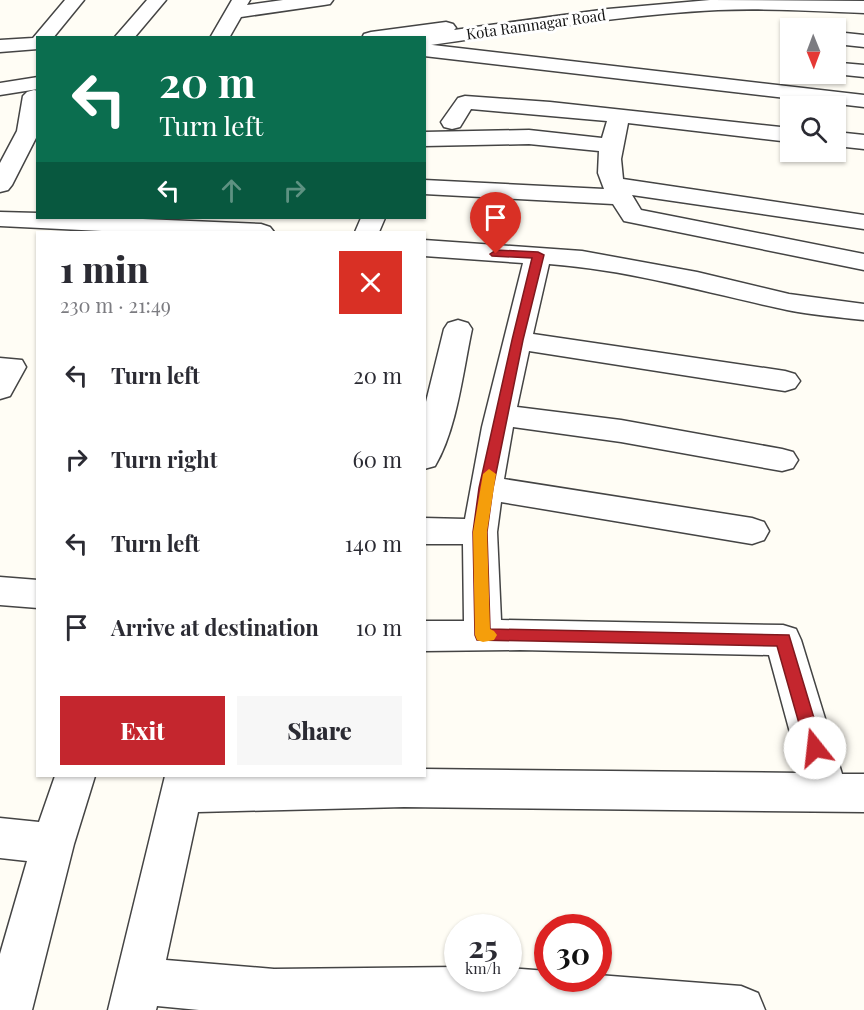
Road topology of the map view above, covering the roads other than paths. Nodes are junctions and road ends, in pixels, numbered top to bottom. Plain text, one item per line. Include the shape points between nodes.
1 (75, 0) edge
2 (157, 0) edge
3 (324, 0) edge
4 (700, 0) edge
5 (829, 0) edge
6 (864, 1) edge
7 (238, 6) edge
8 (864, 8) edge
9 (44, 36) edge
10 (123, 36) edge
11 (220, 36) edge
12 (386, 36) edge
13 (846, 39) edge
14 (426, 40) edge
15 (864, 41) edge
16 (36, 43) edge
17 (0, 46) edge
18 (426, 50) edge
19 (846, 69) edge
20 (864, 71) edge
21 (0, 88) edge
22 (36, 91) edge
23 (0, 100) edge
24 (864, 101) edge
25 (619, 116) junction
26 (452, 122) dead end
27 (780, 134) edge
28 (426, 139) edge
29 (846, 140) edge
30 (864, 142) edge
31 (611, 146) junction
32 (0, 185) edge
33 (426, 187) edge
34 (617, 191) junction
35 (0, 219) edge
36 (92, 220) edge
37 (864, 222) edge
38 (250, 228) edge
39 (426, 248) edge
40 (538, 255) junction
41 (864, 262) edge
42 (864, 312) edge
43 (458, 329) dead end
44 (517, 340) junction
45 (0, 366) edge
46 (785, 381) dead end
47 (0, 389) edge
48 (502, 415) junction
49 (426, 452) edge
50 (782, 460) dead end
51 (486, 488) junction
52 (426, 531) edge
53 (752, 531) dead end
54 (480, 532) junction
55 (0, 591) edge
56 (36, 594) edge
57 (483, 635) junction
58 (426, 636) edge
59 (75, 777) edge
60 (183, 784) edge
61 (846, 793) edge
62 (0, 838) edge
63 (52, 844) junction
64 (135, 995) edge
65 (8, 1010) edge
66 (741, 1010) edge

1 - 9 street
2 - 10 street
3 - 7 street
4 - 12 street
5 - 6 street
7 - 11 street
8 - 14 street, Kota Ramnagar Road via 717,5
13 - 15 street
16 - 17 street
18 - 24 street
19 - 20 street
21 - 22 street
22 - 23 street
22 - 32 street via 28,132
25 - 26 street via 465,102
25 - 27 street
25 - 31 street
28 - 31 street via 529,137
29 - 30 street
31 - 34 street via 609,172
33 - 34 street
34 - 37 street
34 - 41 street via 633,216
35 - 36 street
36 - 38 street
39 - 40 street
40 - 42 street via 582,259 789,302
40 - 44 street
43 - 49 street
44 - 46 street
44 - 48 street
45 - 47 street via 12,367
48 - 50 street
48 - 51 street
51 - 53 street
51 - 54 street
52 - 54 street
54 - 57 street
55 - 56 street
57 - 58 street
57 - 61 street via 783,639
59 - 63 street
60 - 61 street
60 - 64 street
62 - 63 street
63 - 65 street
64 - 66 street via 492,990

